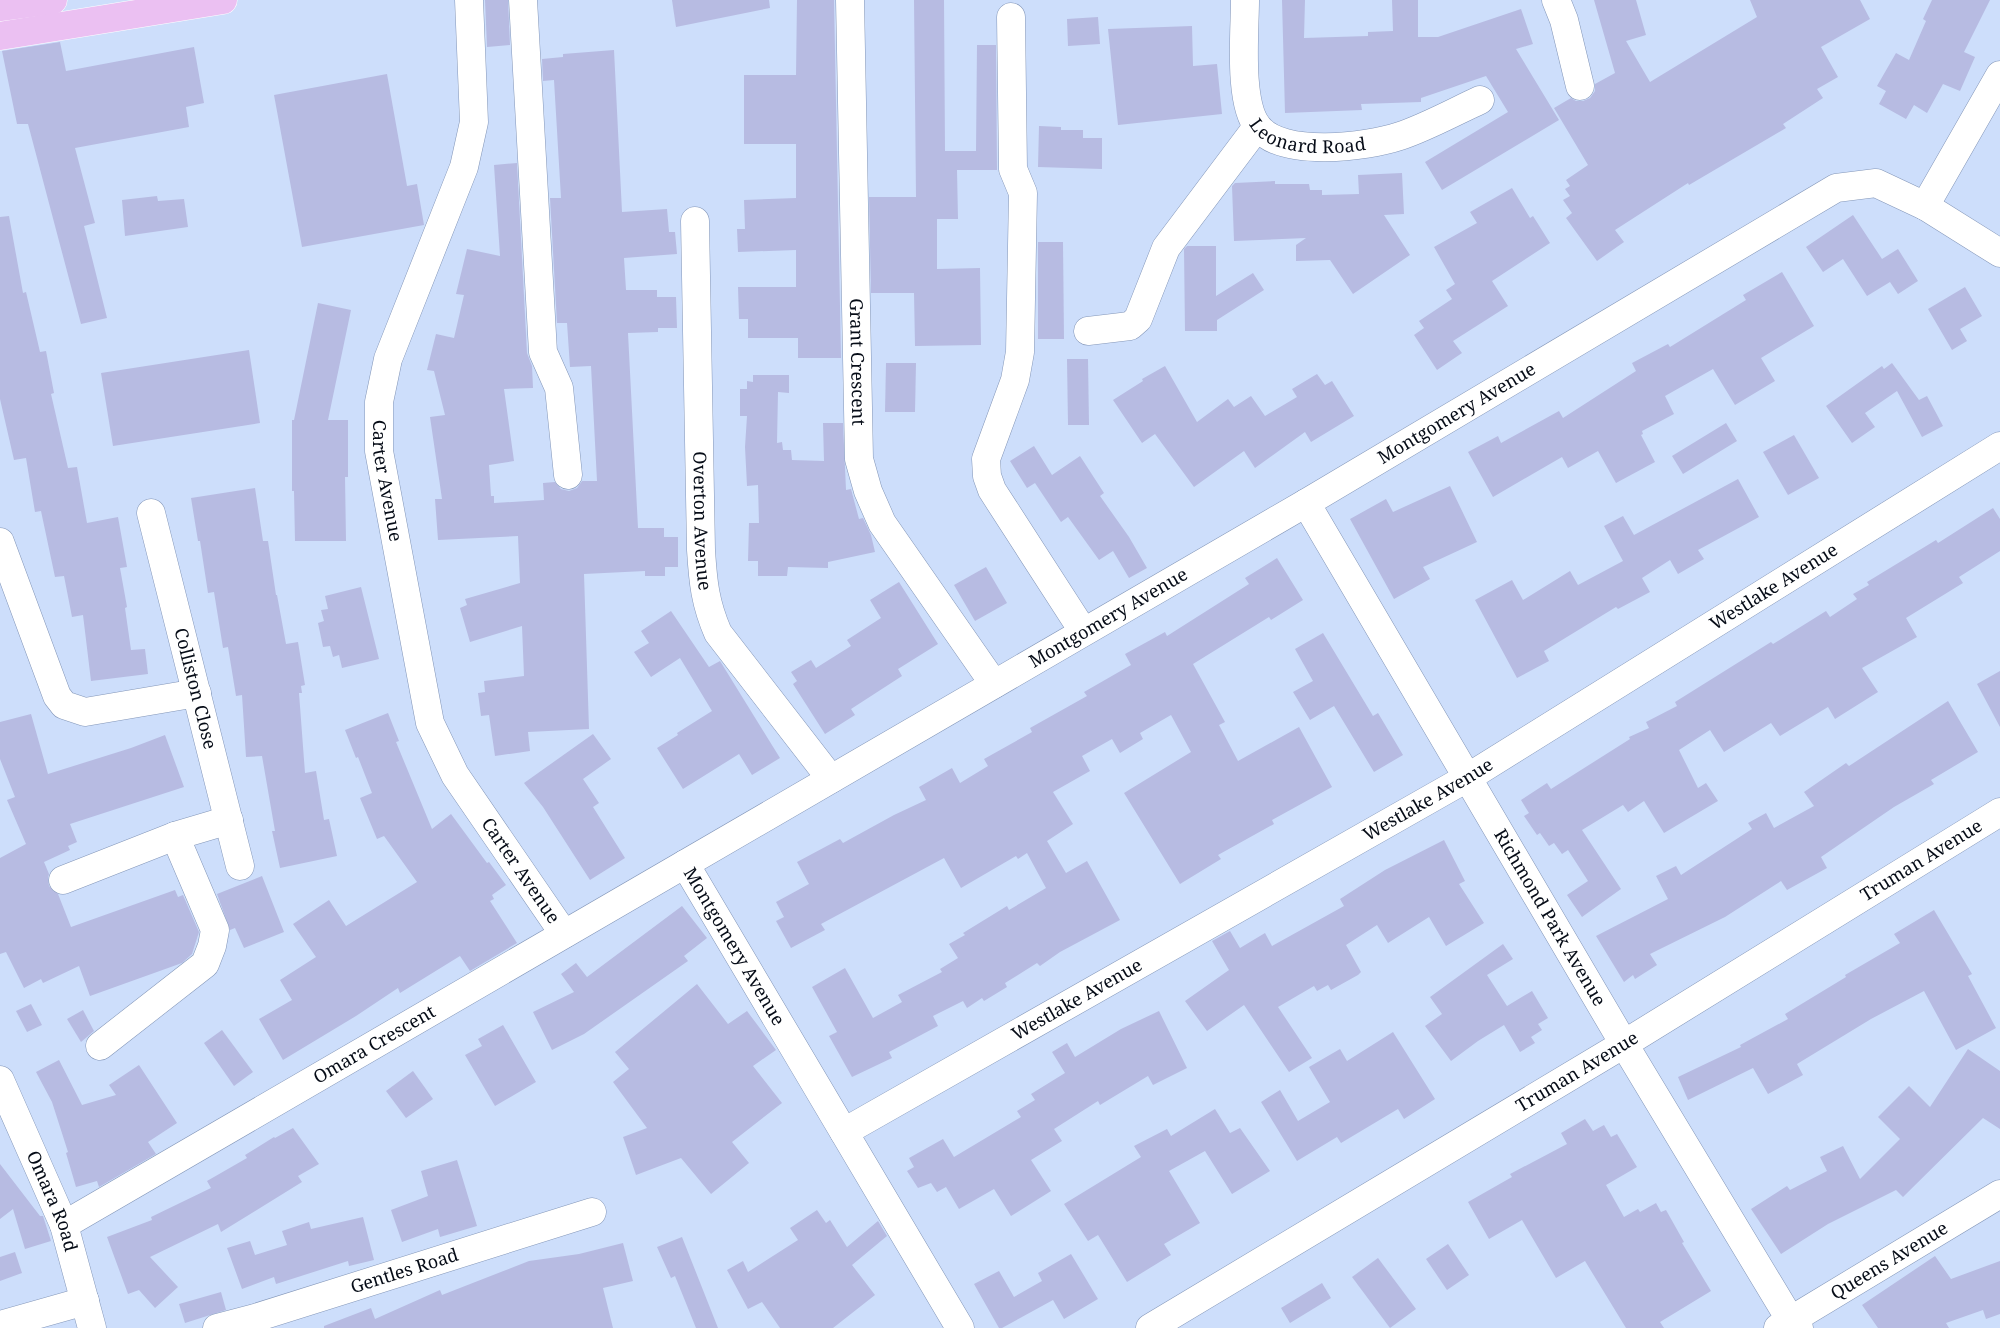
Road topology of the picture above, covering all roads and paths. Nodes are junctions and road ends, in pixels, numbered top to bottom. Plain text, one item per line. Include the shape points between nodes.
1 (53, 0) edge
2 (223, 0) edge
3 (469, 0) edge
4 (522, 0) edge
5 (850, 0) edge
6 (1245, 0) edge
7 (1556, 0) edge
8 (0, 7) edge
9 (1011, 17) dead end
10 (0, 36) edge
11 (2000, 75) edge
12 (1580, 86) dead end
13 (1480, 100) dead end
14 (1257, 127) junction
15 (1926, 206) junction
16 (695, 222) dead end
17 (2000, 253) edge
18 (1088, 331) dead end
19 (2000, 446) edge
20 (568, 475) dead end
21 (1306, 503) junction
22 (151, 512) dead end
23 (0, 542) edge
24 (1084, 631) junction
25 (994, 684) junction
26 (197, 693) junction
27 (1467, 778) junction
28 (831, 779) junction
29 (2000, 812) edge
30 (229, 820) junction
31 (175, 836) junction
32 (685, 864) junction
33 (240, 866) dead end
34 (63, 880) dead end
35 (564, 934) junction
36 (1624, 1044) junction
37 (100, 1046) dead end
38 (0, 1080) edge
39 (844, 1132) junction
40 (2000, 1194) edge
41 (592, 1212) dead end
42 (64, 1225) junction
43 (85, 1301) junction
44 (0, 1325) edge
45 (1789, 1326) edge
46 (92, 1328) edge
47 (217, 1328) edge
48 (960, 1328) edge
49 (1150, 1328) edge

1 - 8 main road
2 - 10 main road
3 - 35 street, Carter Avenue via 474,122 464,167 388,359 379,402 379,451 430,722 455,775
4 - 20 street via 543,352 559,388
5 - 25 street, Grant Crescent via 859,459 882,523
6 - 14 street, Leonard Road via 1244,84
7 - 12 street
9 - 24 street via 1013,169 1024,193 1020,352 1015,380 986,459 987,476 992,490
11 - 15 street
13 - 14 street, Leonard Road via 1400,136 1364,143 1299,147 1268,137
14 - 18 street via 1166,248 1138,319 1130,326
15 - 17 street, Montgomery Avenue
15 - 21 street, Montgomery Avenue via 1876,183 1836,188
16 - 28 street, Overton Avenue via 701,550 708,611 718,633
19 - 27 street, Westlake Avenue
21 - 24 street, Montgomery Avenue
21 - 27 street, Richmond Park Avenue
22 - 26 street, Colliston Close
23 - 26 street via 57,696 64,704 85,712
24 - 25 street, Montgomery Avenue
25 - 28 street, Montgomery Avenue
26 - 30 street, Colliston Close
27 - 36 street, Richmond Park Avenue
27 - 39 street, Westlake Avenue
28 - 32 street, Montgomery Avenue
29 - 36 street, Truman Avenue
30 - 31 street
30 - 33 street, Colliston Close
31 - 34 street
31 - 37 street via 215,930 212,946 205,964
32 - 35 street, Omara Crescent
32 - 39 street, Montgomery Avenue
35 - 42 street, Omara Crescent
36 - 45 street, Richmond Park Avenue
36 - 49 street, Truman Avenue
38 - 42 street, Omara Road
39 - 48 street, Montgomery Avenue
40 - 45 street, Queens Avenue
41 - 47 street, Gentles Road
42 - 43 street, Omara Road
43 - 44 street
43 - 46 street, Omara Road

